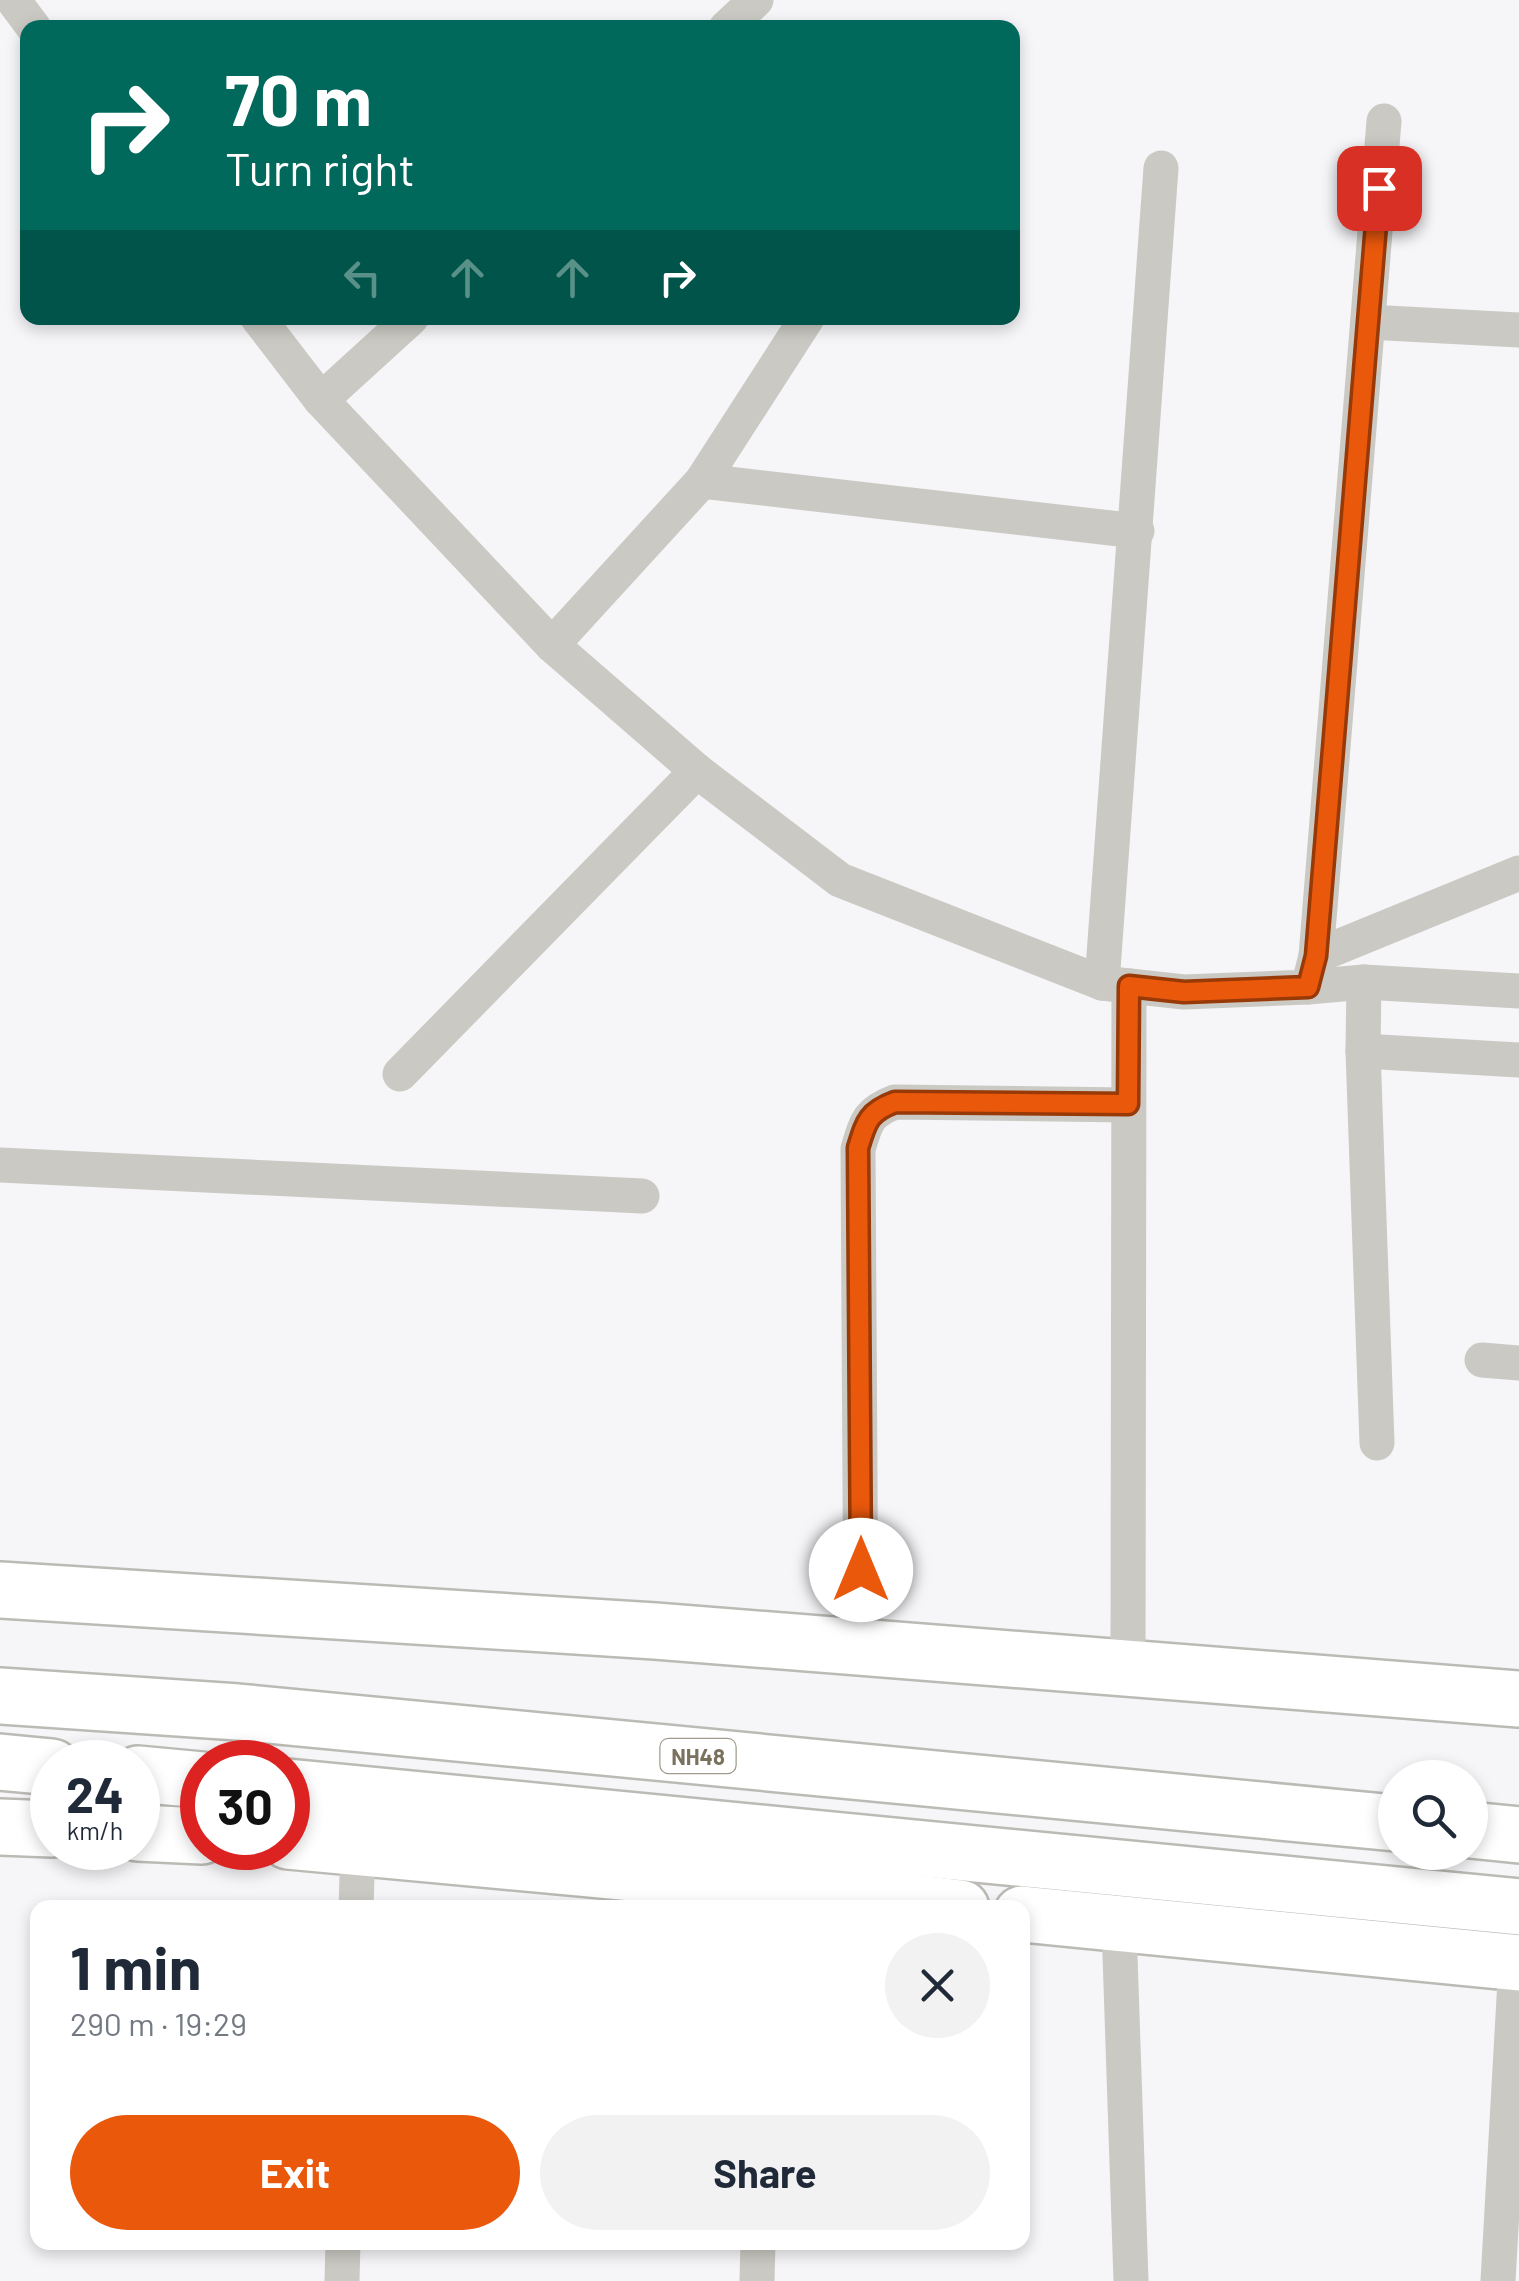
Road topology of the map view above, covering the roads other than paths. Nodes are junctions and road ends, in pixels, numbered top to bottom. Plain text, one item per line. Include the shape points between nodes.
1 (756, 0) edge
2 (735, 20) edge
3 (1384, 121) dead end
4 (1161, 168) dead end
5 (1368, 322) junction
6 (263, 325) edge
7 (403, 325) edge
8 (802, 325) edge
9 (1519, 330) edge
10 (321, 400) junction
11 (702, 481) junction
12 (1137, 532) junction
13 (552, 644) junction
14 (697, 771) junction
15 (1515, 876) edge
16 (1312, 972) junction
17 (1364, 982) junction
18 (1115, 984) junction
19 (1519, 990) edge
20 (1363, 1051) junction
21 (1519, 1060) edge
22 (400, 1074) dead end
23 (1128, 1104) junction
24 (0, 1165) edge
25 (642, 1196) dead end
26 (1482, 1360) dead end
27 (1519, 1364) edge
28 (1377, 1443) dead end
29 (0, 1590) edge
30 (861, 1646) junction
31 (1128, 1668) junction
32 (0, 1696) edge
33 (1519, 1700) edge
34 (0, 1762) edge
35 (30, 1765) edge
36 (310, 1789) edge
37 (1378, 1821) edge
38 (0, 1827) edge
39 (30, 1828) edge
40 (1488, 1832) edge
41 (1519, 1835) edge
42 (310, 1842) edge
43 (358, 1845) junction
44 (762, 1896) edge
45 (356, 1900) edge
46 (828, 1900) edge
47 (1519, 1907) edge
48 (1030, 1915) edge
49 (1119, 1926) junction
50 (1518, 1963) edge
51 (343, 2250) edge
52 (758, 2250) edge
53 (342, 2281) edge
54 (757, 2281) edge
55 (1130, 2281) edge
56 (1498, 2281) edge

1 - 2 street
3 - 5 street
4 - 12 street
5 - 9 street
5 - 16 street
6 - 10 street
7 - 10 street
8 - 11 street
10 - 13 street
11 - 12 street
11 - 13 street
12 - 18 street
13 - 14 street
14 - 18 street via 840,880
14 - 22 street
15 - 16 street
16 - 17 street
16 - 18 street via 1184,992
17 - 19 street
17 - 20 street
18 - 23 street
20 - 21 street
20 - 28 street
23 - 30 street via 895,1102 876,1109 865,1126 858,1148
23 - 31 street
24 - 25 street
26 - 27 street
29 - 30 highway
30 - 31 highway
31 - 33 highway
32 - 37 highway, NH48 via 258,1714
34 - 35 highway
36 - 47 highway
38 - 39 highway
40 - 41 highway
42 - 43 highway
43 - 44 highway
43 - 45 street
44 - 46 highway
48 - 49 highway
49 - 50 highway
49 - 55 street
50 - 56 street
51 - 53 street
52 - 54 street

